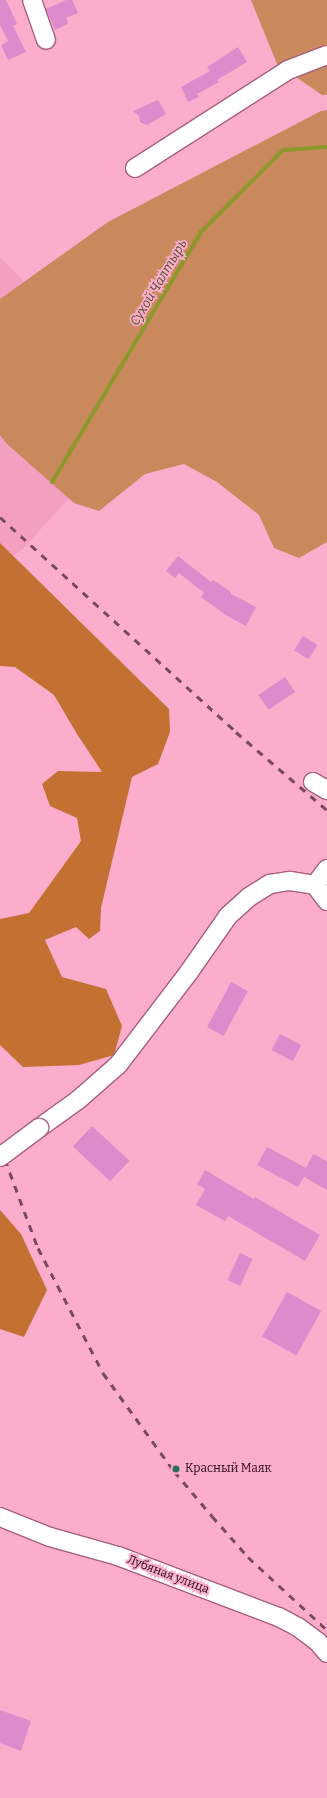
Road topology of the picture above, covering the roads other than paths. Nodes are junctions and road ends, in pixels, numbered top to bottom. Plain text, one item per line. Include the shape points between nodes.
1 (32, 0) edge
2 (46, 40) dead end
3 (327, 55) edge
4 (135, 168) dead end
5 (327, 869) edge
6 (315, 885) junction
7 (327, 901) edge
8 (0, 1157) edge
9 (0, 1517) edge
10 (327, 1653) edge

1 - 2 street
3 - 4 street via 288,70
5 - 6 street
6 - 7 street
6 - 8 street, bridge via 290,881 270,884 249,896 228,916 118,1065 78,1100
9 - 10 street, Лубяная улица via 50,1537 118,1556 279,1617 318,1642

